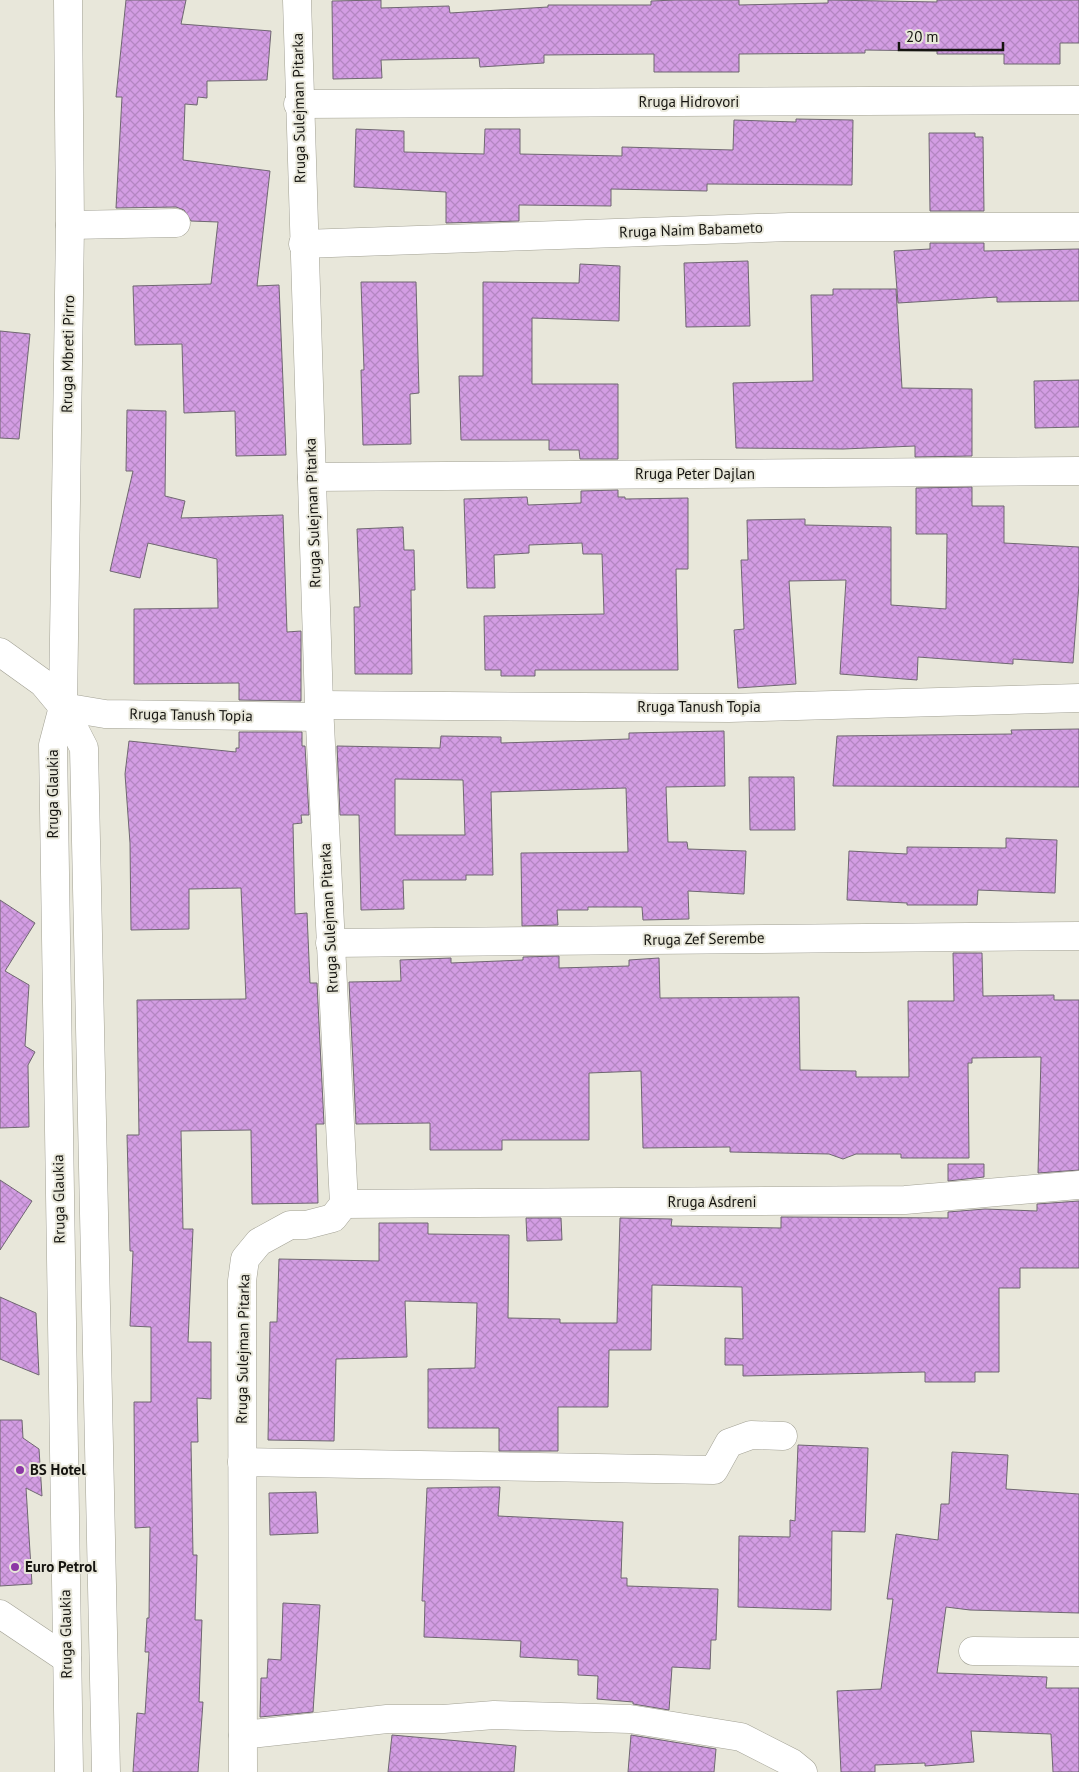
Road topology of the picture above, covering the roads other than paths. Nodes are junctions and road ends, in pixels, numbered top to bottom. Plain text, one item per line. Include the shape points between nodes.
1 (68, 0) edge
2 (297, 0) edge
3 (1079, 100) edge
4 (298, 104) junction
5 (176, 223) dead end
6 (70, 225) junction
7 (1079, 227) edge
8 (303, 244) junction
9 (1079, 471) edge
10 (312, 477) junction
11 (0, 652) edge
12 (1079, 698) edge
13 (63, 707) junction
14 (319, 711) junction
15 (1079, 936) edge
16 (330, 943) junction
17 (1079, 1185) edge
18 (344, 1204) junction
19 (783, 1436) dead end
20 (242, 1462) junction
21 (0, 1614) edge
22 (973, 1651) dead end
23 (1079, 1652) edge
24 (67, 1659) junction
25 (243, 1735) junction
26 (69, 1772) edge
27 (106, 1772) edge
28 (243, 1772) edge
29 (803, 1772) edge

1 - 6 street, Rruga Mbreti Pirro
2 - 4 street, Rruga Sulejman Pitarka
3 - 4 street, Rruga Hidrovori
4 - 8 street, Rruga Sulejman Pitarka
5 - 6 street
6 - 13 street, Rruga Mbreti Pirro
7 - 8 street, Rruga Naim Babameto via 789,227
8 - 10 street, Rruga Sulejman Pitarka
9 - 10 street, Rruga Peter Dajlan
10 - 14 street, Rruga Sulejman Pitarka
11 - 13 street via 43,682
12 - 14 street, Rruga Tanush Topia via 729,708
13 - 14 street, Rruga Tanush Topia via 105,714
13 - 24 street, Rruga Glaukia via 53,745
13 - 27 street, Rruga Glaukia via 84,748
14 - 16 street, Rruga Sulejman Pitarka
15 - 16 street, Rruga Zef Serembe
16 - 18 street, Rruga Sulejman Pitarka
17 - 18 street, Rruga Asdreni via 905,1200
18 - 20 street, Rruga Sulejman Pitarka via 333,1218 306,1225 290,1225 259,1242 245,1259 242,1281
19 - 20 street via 751,1435 729,1443 714,1470
20 - 25 street, Rruga Sulejman Pitarka
21 - 24 street
22 - 23 street
24 - 26 street, Rruga Glaukia
25 - 28 street, Rruga Sulejman Pitarka
25 - 29 street via 387,1719 494,1715 622,1718 741,1737

